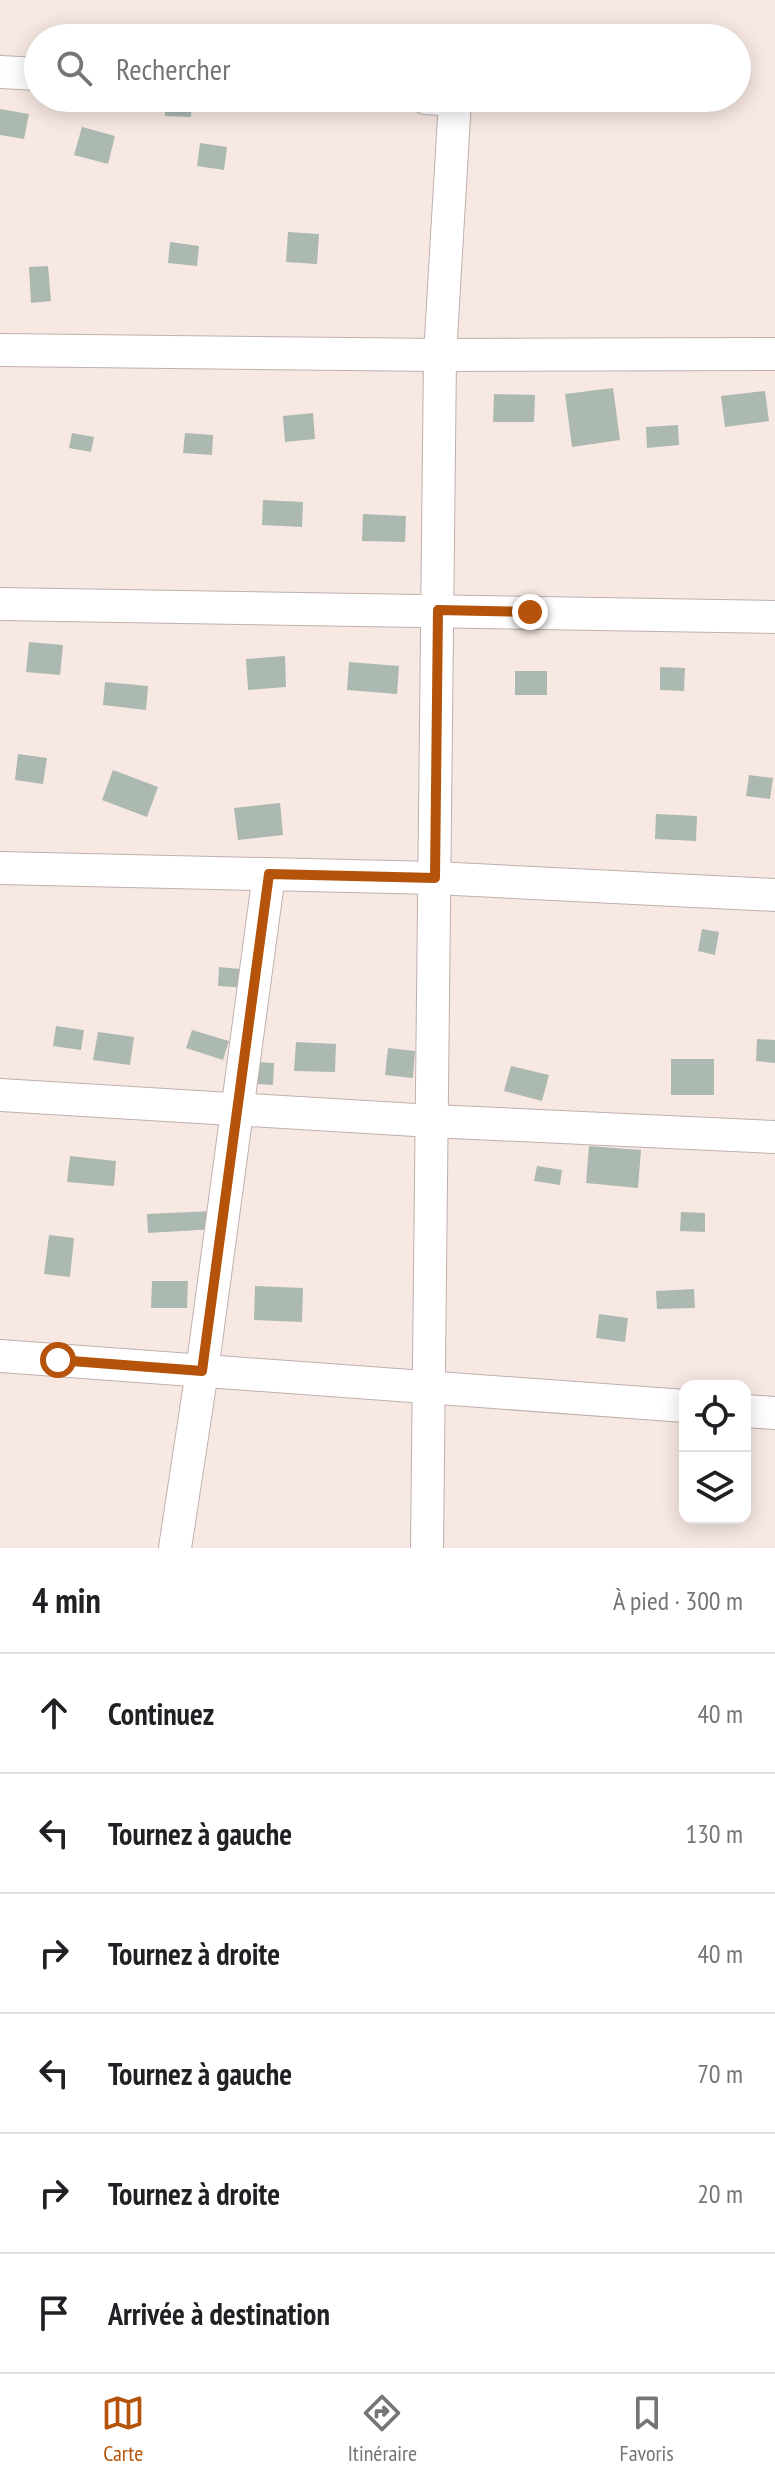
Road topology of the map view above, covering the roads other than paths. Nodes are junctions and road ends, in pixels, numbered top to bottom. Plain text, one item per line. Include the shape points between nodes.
1 (0, 72) edge
2 (24, 73) edge
3 (454, 112) edge
4 (0, 350) edge
5 (775, 354) edge
6 (440, 355) junction
7 (0, 604) edge
8 (438, 610) junction
9 (775, 617) edge
10 (0, 868) edge
11 (269, 874) junction
12 (435, 878) junction
13 (775, 895) edge
14 (0, 1095) edge
15 (237, 1109) junction
16 (432, 1121) junction
17 (775, 1137) edge
18 (0, 1356) edge
19 (202, 1371) junction
20 (429, 1388) junction
21 (679, 1406) edge
22 (751, 1411) edge
23 (775, 1413) edge
24 (175, 1548) edge
25 (427, 1548) edge

1 - 2 street
3 - 6 street
4 - 6 street
5 - 6 street
6 - 8 street
7 - 8 street
8 - 9 street
8 - 12 street
10 - 11 street
11 - 12 street
11 - 15 street
12 - 13 street
12 - 16 street
14 - 15 street
15 - 16 street
15 - 19 street
16 - 17 street
16 - 20 street
18 - 19 street
19 - 20 street
19 - 24 street
20 - 21 street
20 - 25 street
22 - 23 street

